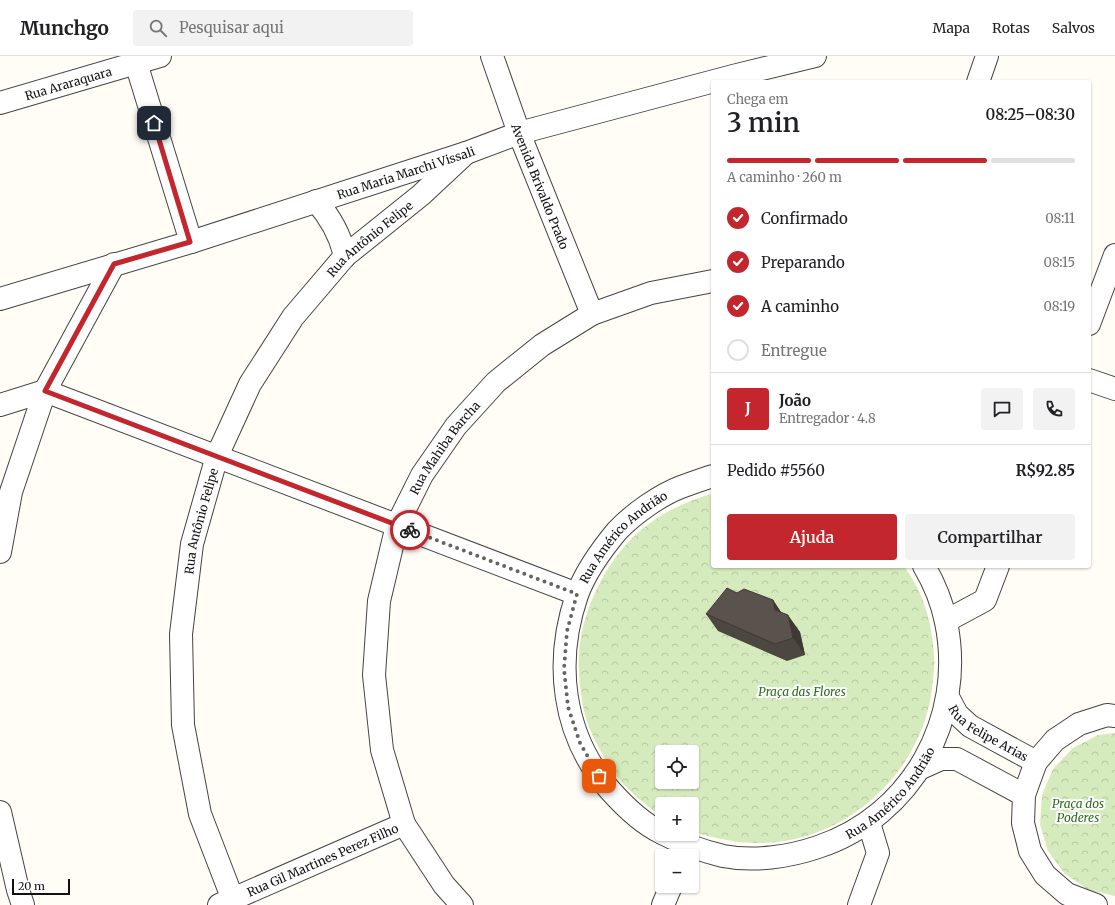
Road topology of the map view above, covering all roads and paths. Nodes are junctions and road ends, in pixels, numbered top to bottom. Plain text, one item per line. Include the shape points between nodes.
1 (160, 56) edge
2 (492, 56) edge
3 (815, 56) edge
4 (987, 56) edge
5 (136, 63) junction
6 (733, 76) junction
7 (718, 80) edge
8 (750, 80) edge
9 (979, 80) edge
10 (711, 82) edge
11 (0, 103) edge
12 (519, 133) junction
13 (466, 153) junction
14 (316, 201) junction
15 (190, 242) junction
16 (1115, 255) edge
17 (345, 256) junction
18 (114, 264) junction
19 (711, 281) edge
20 (0, 299) edge
21 (592, 314) junction
22 (1091, 319) edge
23 (1091, 381) edge
24 (1115, 389) edge
25 (45, 391) junction
26 (0, 405) edge
27 (217, 456) junction
28 (711, 477) edge
29 (397, 525) junction
30 (0, 552) edge
31 (925, 568) edge
32 (997, 568) edge
33 (577, 594) junction
34 (946, 621) junction
35 (948, 697) junction
36 (1115, 716) edge
37 (1036, 762) junction
38 (921, 768) junction
39 (1024, 795) junction
40 (0, 812) edge
41 (869, 823) junction
42 (404, 824) junction
43 (655, 830) edge
44 (672, 841) edge
45 (683, 849) edge
46 (699, 853) edge
47 (668, 893) edge
48 (1065, 899) edge
49 (228, 903) edge
50 (23, 905) edge
51 (462, 905) edge
52 (663, 905) edge
53 (859, 905) edge
54 (1096, 905) edge

1 - 5 street, Rua Araraquara
2 - 12 street, Avenida Brivaldo Prado
3 - 6 street, Rua Maria Marchi Vissali
4 - 9 street
5 - 11 street, Rua Araraquara
5 - 15 street
6 - 7 street, Rua Maria Marchi Vissali
6 - 8 street
10 - 12 street, Rua Maria Marchi Vissali
12 - 13 street, Rua Maria Marchi Vissali
12 - 21 street, Avenida Brivaldo Prado
13 - 14 street, Rua Maria Marchi Vissali
13 - 17 street, Rua Antônio Felipe via 420,195
14 - 15 street, Rua Maria Marchi Vissali
14 - 17 street via 335,227
15 - 18 street, Rua Maria Marchi Vissali
16 - 22 street
17 - 27 street, Rua Antônio Felipe via 293,317 250,384
18 - 20 street, Rua Maria Marchi Vissali
18 - 25 street
19 - 21 street, Rua Mahiba Barcha via 650,293
21 - 29 street, Rua Mahiba Barcha via 542,345 496,382 452,432 422,475
23 - 24 street
25 - 26 street
25 - 27 street
25 - 30 street via 11,492
27 - 29 street
27 - 49 street, Rua Antônio Felipe via 192,544 181,634 183,725 200,814
28 - 33 street, Rua Américo Andrião via 680,487 647,506 618,530 595,560
29 - 33 street
29 - 42 street, Rua Mahiba Barcha via 379,600 374,675 382,750
31 - 34 street, Rua Américo Andrião via 934,585
32 - 34 street via 985,600
33 - 43 street, Rua Américo Andrião via 567,631 564,669 568,707 580,743 599,776 624,805
34 - 35 street, Rua Américo Andrião via 951,659
35 - 37 street, Rua Felipe Arias via 957,714 970,726
35 - 38 street, Rua Américo Andrião via 938,734
36 - 37 street via 1107,715 1079,724 1055,740
37 - 39 street
38 - 39 street via 941,759 957,759
38 - 41 street, Rua Américo Andrião via 898,798
39 - 48 street via 1023,823 1030,851 1045,875
40 - 50 street
41 - 46 street, Rua Américo Andrião via 836,842 800,854 762,858
41 - 53 street via 878,852
42 - 49 street, Rua Gil Martines Perez Filho
42 - 51 street, Rua Mahiba Barcha via 444,885
44 - 45 street, Rua Américo Andrião
47 - 52 street
48 - 54 street

